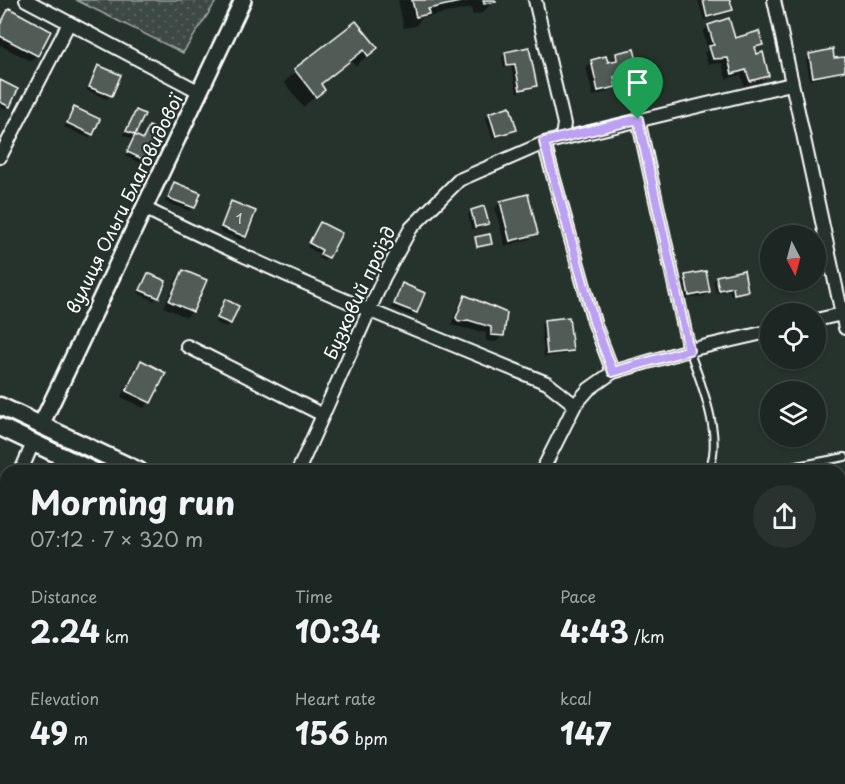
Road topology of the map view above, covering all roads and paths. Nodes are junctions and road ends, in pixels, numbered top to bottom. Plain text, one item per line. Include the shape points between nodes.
1 (26, 0) edge
2 (243, 0) edge
3 (535, 0) edge
4 (774, 0) edge
5 (69, 23) junction
6 (791, 84) junction
7 (200, 92) junction
8 (638, 119) junction
9 (562, 137) junction
10 (544, 142) junction
11 (0, 157) edge
12 (144, 208) junction
13 (369, 312) junction
14 (842, 314) junction
15 (826, 318) edge
16 (845, 328) edge
17 (760, 334) edge
18 (187, 346) dead end
19 (689, 350) junction
20 (613, 372) junction
21 (575, 405) junction
22 (0, 406) edge
23 (323, 415) junction
24 (41, 425) junction
25 (0, 427) edge
26 (33, 443) junction
27 (845, 457) edge
28 (24, 465) edge
29 (80, 465) edge
30 (126, 465) edge
31 (301, 465) edge
32 (545, 465) edge
33 (711, 465) edge
34 (802, 465) edge

1 - 5 street
2 - 7 street, вулиця Ольги Благовидової
3 - 9 street via 564,124
4 - 6 street
5 - 7 street
5 - 11 street
6 - 8 street, Бузковий проїзд
6 - 14 street
7 - 12 street, вулиця Ольги Благовидової
8 - 9 street, Бузковий проїзд
8 - 19 street
9 - 10 street, Бузковий проїзд
10 - 13 street, Бузковий проїзд via 459,180 411,228
10 - 20 street via 594,322
12 - 13 street via 227,250
12 - 24 street, вулиця Ольги Благовидової
13 - 21 street via 547,383
13 - 23 street, Бузковий проїзд
14 - 15 street
14 - 16 street
17 - 19 street
18 - 23 street
19 - 20 street
19 - 33 lane via 713,431
20 - 21 street
21 - 32 street
22 - 24 main road
23 - 31 street, Бузковий проїзд
24 - 30 main road
25 - 26 main road
26 - 28 street
26 - 29 main road
27 - 34 lane

